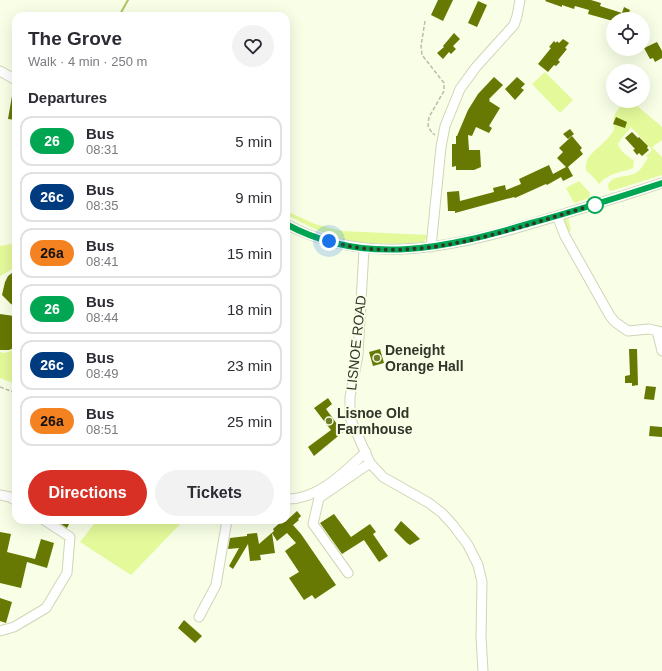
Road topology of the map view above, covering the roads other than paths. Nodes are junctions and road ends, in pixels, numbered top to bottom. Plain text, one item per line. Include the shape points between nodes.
1 (520, 0) edge
2 (0, 71) edge
3 (12, 78) edge
4 (662, 183) edge
5 (557, 216) junction
6 (290, 226) edge
7 (431, 247) junction
8 (364, 249) junction
9 (659, 331) edge
10 (662, 351) edge
11 (366, 452) junction
12 (370, 463) junction
13 (0, 495) edge
14 (12, 498) edge
15 (290, 499) edge
16 (50, 524) edge
17 (226, 524) edge
18 (348, 573) dead end
19 (199, 617) dead end
20 (0, 631) edge
21 (483, 671) edge

1 - 7 street via 514,25 476,66 460,89 445,126
2 - 3 street
4 - 5 street
5 - 7 street via 497,233
5 - 9 street via 565,236 615,322 628,331
6 - 8 street via 342,245
7 - 8 street
8 - 11 street, LISNOE ROAD via 358,355 350,397 350,418
9 - 10 street
11 - 12 street, LISNOE ROAD
11 - 15 street via 317,492
12 - 18 street via 319,498 313,524
12 - 21 street, LISNOE ROAD via 383,477 429,503 454,525 468,545 478,565 482,582
13 - 14 street
16 - 20 street via 70,537 67,573 46,608 14,627
17 - 19 street via 216,585

